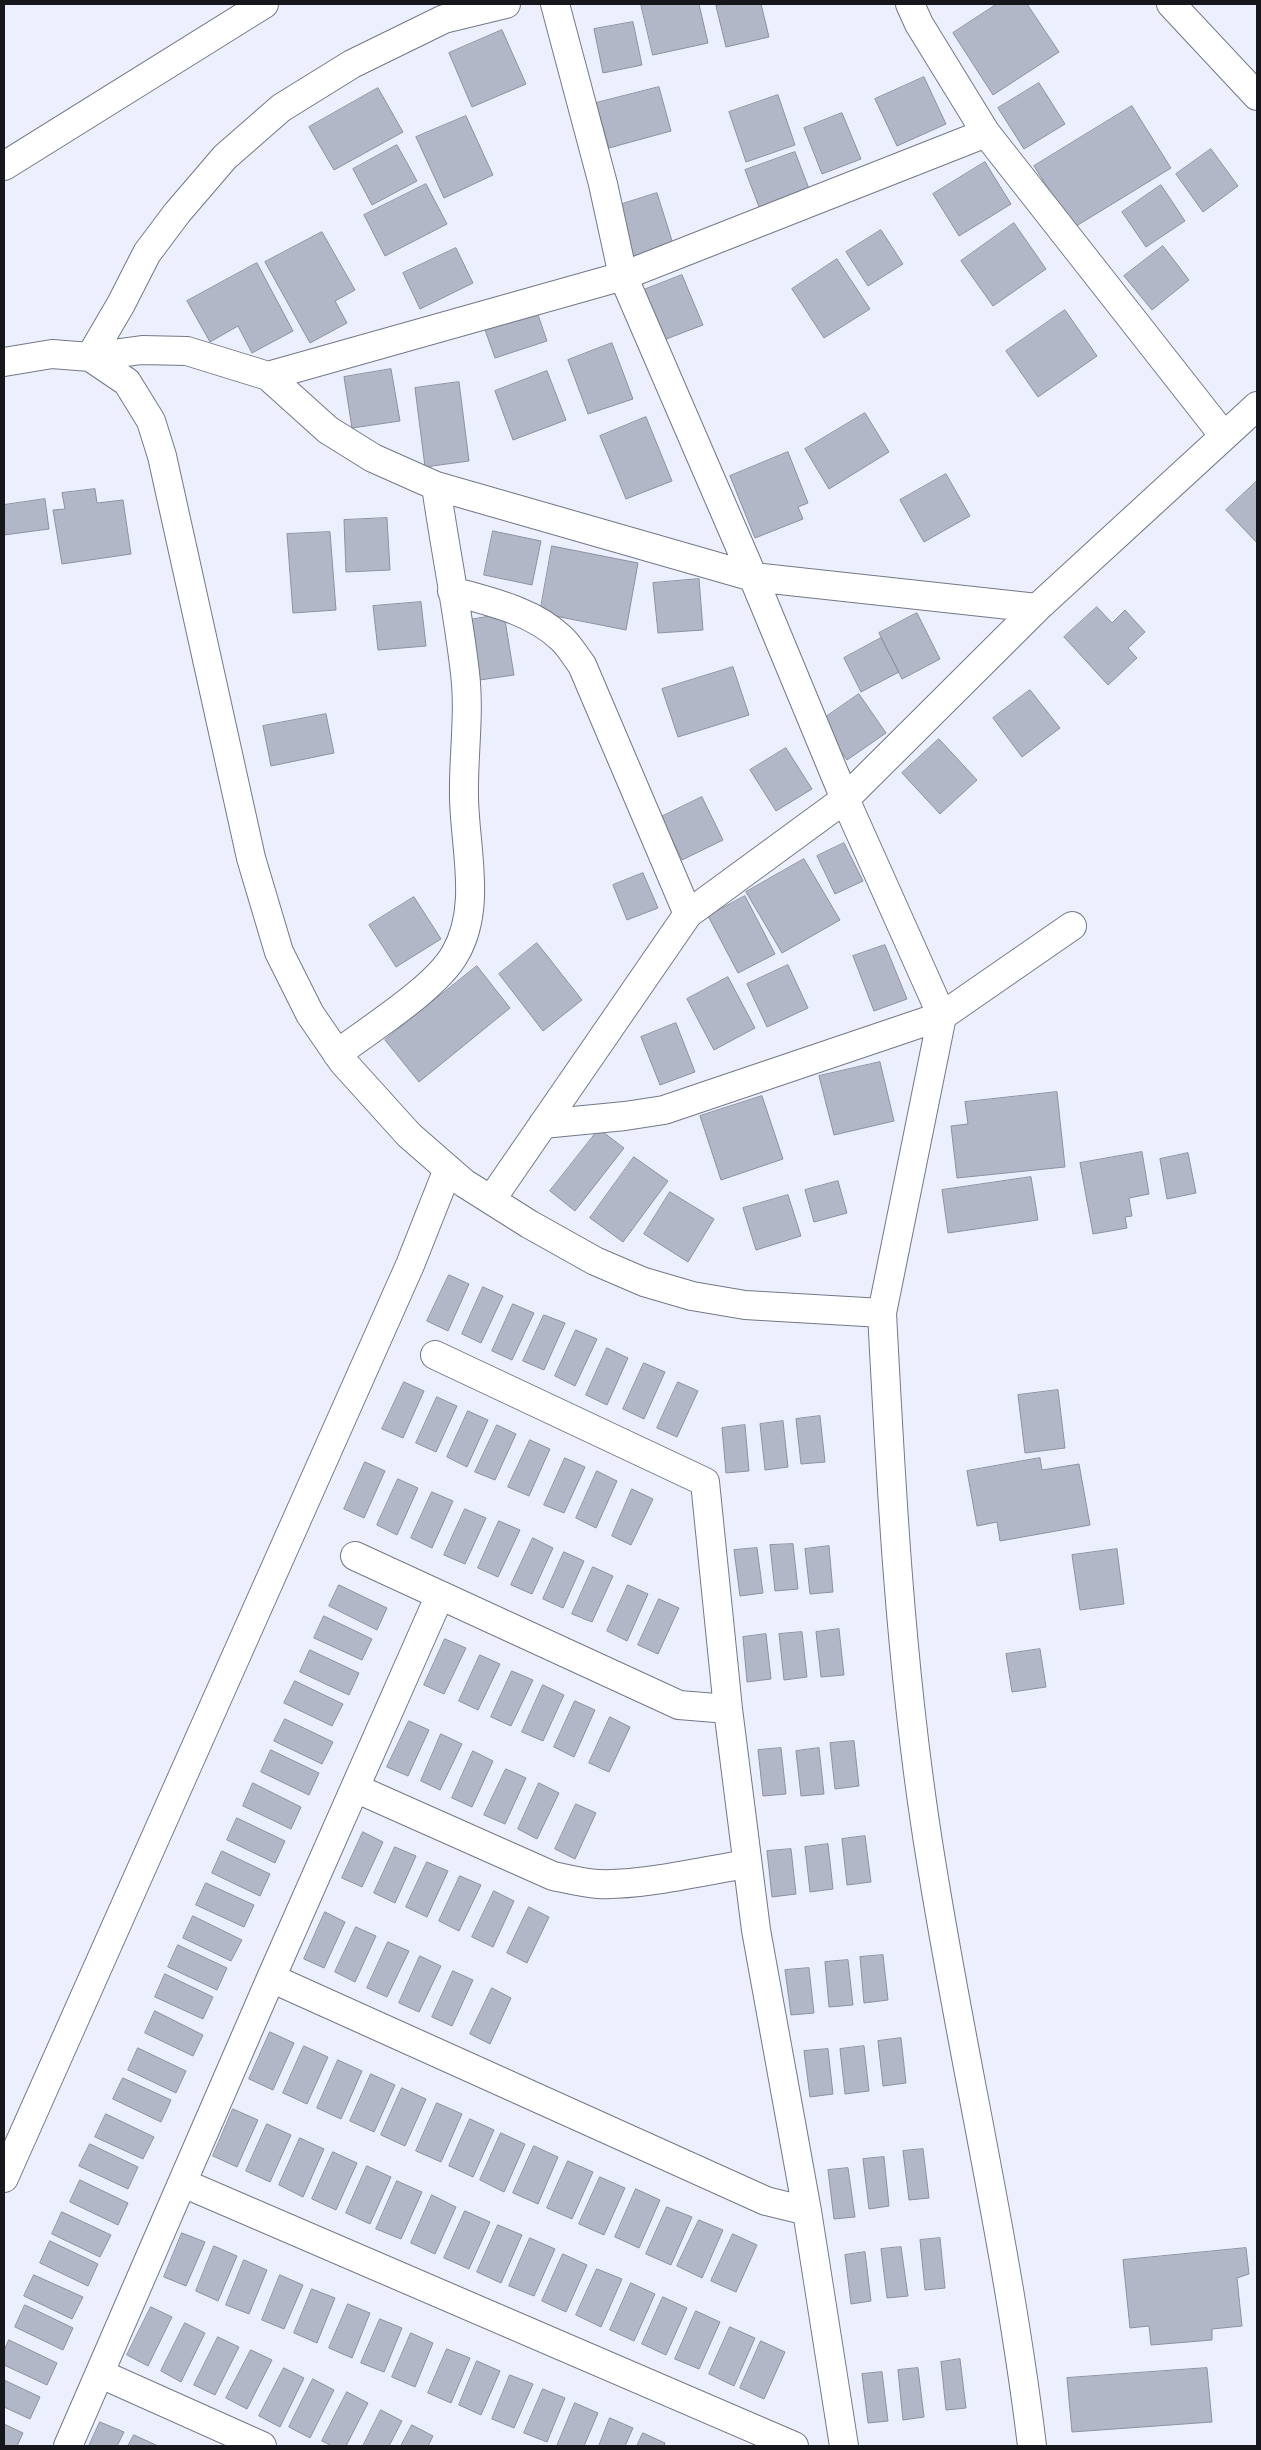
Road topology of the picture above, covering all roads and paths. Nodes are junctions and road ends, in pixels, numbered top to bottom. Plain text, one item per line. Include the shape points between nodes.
1 (264, 4) edge
2 (506, 4) edge
3 (555, 4) edge
4 (910, 4) edge
5 (1170, 4) edge
6 (1257, 96) edge
7 (986, 133) junction
8 (4, 166) edge
9 (623, 276) junction
10 (90, 357) junction
11 (4, 362) edge
12 (268, 376) junction
13 (1257, 406) edge
14 (1224, 436) junction
15 (436, 486) junction
16 (753, 577) junction
17 (452, 590) junction
18 (1037, 608) junction
19 (846, 799) junction
20 (688, 914) junction
21 (1072, 926) dead end
22 (942, 1016) junction
23 (337, 1054) junction
24 (544, 1124) junction
25 (448, 1169) junction
26 (491, 1200) junction
27 (882, 1313) junction
28 (435, 1355) dead end
29 (355, 1556) dead end
30 (440, 1595) junction
31 (728, 1708) junction
32 (355, 1788) junction
33 (747, 1864) junction
34 (270, 1978) junction
35 (4, 2178) edge
36 (182, 2182) junction
37 (807, 2210) junction
38 (101, 2374) junction
39 (68, 2446) edge
40 (262, 2446) edge
41 (794, 2446) edge
42 (844, 2446) edge
43 (1032, 2446) edge

1 - 8 street
2 - 10 street via 444,19 352,64 281,108 225,157 172,219 147,253
3 - 9 street via 603,184
4 - 7 street
5 - 6 street
7 - 9 street
7 - 14 street
9 - 12 street
9 - 16 street
10 - 11 street via 52,354
10 - 12 street via 142,350 187,351
10 - 23 street via 127,382 150,421 162,456 251,858 279,952 310,1014
12 - 15 street via 328,430 373,458
13 - 14 street
14 - 18 street
15 - 16 street
15 - 17 street
16 - 18 street
16 - 19 street
17 - 20 street via 536,619 562,638 582,665
17 - 23 street via 465,674 468,722 464,797 470,895 467,928 442,974
18 - 19 street
19 - 20 street
19 - 22 street
20 - 24 street
21 - 22 street
22 - 24 street via 664,1110
22 - 27 street
23 - 25 street via 409,1136
24 - 26 street
25 - 26 street
25 - 35 street via 398,1292
26 - 27 street via 595,1261 644,1282 692,1296 745,1305
27 - 43 street via 892,1495 925,1826 982,2135 1024,2380
28 - 31 street via 705,1482
29 - 30 street
30 - 31 street via 679,1705
30 - 32 street
31 - 33 street
32 - 33 street via 553,1876 599,1884 640,1881
32 - 34 street
33 - 37 street
34 - 36 street
34 - 37 street via 766,2201
36 - 38 street
36 - 41 street
37 - 42 street
38 - 39 street
38 - 40 street

